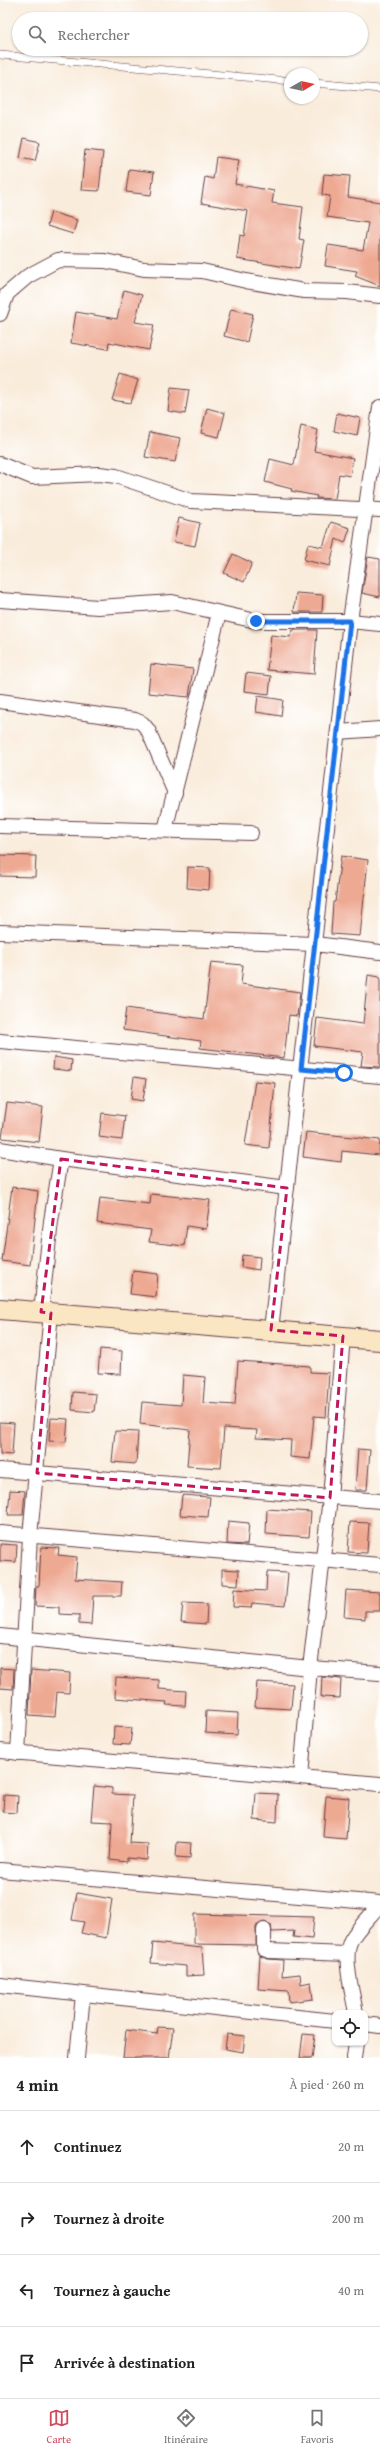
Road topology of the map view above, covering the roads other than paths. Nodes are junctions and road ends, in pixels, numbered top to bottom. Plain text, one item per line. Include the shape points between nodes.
1 (0, 55) edge
2 (284, 80) edge
3 (320, 84) edge
4 (380, 89) edge
5 (380, 296) edge
6 (0, 314) edge
7 (380, 407) edge
8 (0, 464) edge
9 (366, 509) junction
10 (380, 510) edge
11 (0, 600) edge
12 (219, 613) junction
13 (350, 621) junction
14 (380, 624) edge
15 (0, 701) edge
16 (380, 729) edge
17 (338, 732) junction
18 (175, 793) junction
19 (0, 826) edge
20 (165, 830) junction
21 (251, 833) dead end
22 (0, 932) edge
23 (315, 944) junction
24 (380, 952) edge
25 (0, 1041) edge
26 (301, 1069) junction
27 (380, 1076) edge
28 (0, 1149) edge
29 (61, 1159) junction
30 (287, 1188) junction
31 (0, 1309) edge
32 (46, 1312) junction
33 (271, 1330) junction
34 (343, 1336) junction
35 (380, 1340) edge
36 (0, 1470) edge
37 (37, 1473) junction
38 (330, 1498) junction
39 (380, 1501) edge
40 (0, 1534) edge
41 (30, 1536) junction
42 (321, 1562) junction
43 (380, 1565) edge
44 (0, 1636) edge
45 (22, 1638) junction
46 (310, 1668) junction
47 (380, 1673) edge
48 (0, 1751) edge
49 (18, 1753) junction
50 (301, 1777) junction
51 (380, 1784) edge
52 (0, 1870) edge
53 (380, 1904) edge
54 (264, 1930) dead end
55 (347, 1954) junction
56 (0, 1985) edge
57 (83, 1994) junction
58 (356, 2010) edge
59 (332, 2021) edge
60 (368, 2024) edge
61 (380, 2026) edge
62 (356, 2046) edge
63 (77, 2058) edge
64 (354, 2058) edge

1 - 2 lane
3 - 4 lane
5 - 6 street via 304,291 202,271 144,269 105,261 58,260 28,276 7,294
7 - 9 street
8 - 9 street via 32,477 99,474 116,476 191,501
9 - 10 street
9 - 13 street
11 - 12 street via 98,608 172,602
12 - 13 street via 264,622
12 - 18 street
13 - 14 street
13 - 17 street
15 - 18 street via 142,723 148,730
16 - 17 street
17 - 23 street
18 - 20 street
19 - 20 street
20 - 21 street
22 - 23 street
23 - 24 street
23 - 26 street
25 - 26 street
26 - 27 street
26 - 30 street
28 - 29 street
29 - 30 street
29 - 32 street via 51,1222
30 - 33 street
31 - 32 street
32 - 33 street
32 - 37 street
33 - 34 street
34 - 35 street
34 - 38 street
36 - 37 street
37 - 38 street
37 - 41 street
38 - 39 street
38 - 42 street
40 - 41 street
41 - 42 street
41 - 45 street
42 - 43 street
42 - 46 street
44 - 45 street
45 - 46 street
45 - 49 street
46 - 47 street
46 - 50 street
48 - 49 street
49 - 50 street
50 - 51 street
52 - 53 street
53 - 55 street via 350,1941
54 - 55 street via 264,1949 269,1951
55 - 58 street
56 - 57 street
57 - 59 street
57 - 63 street
60 - 61 street
62 - 64 street

